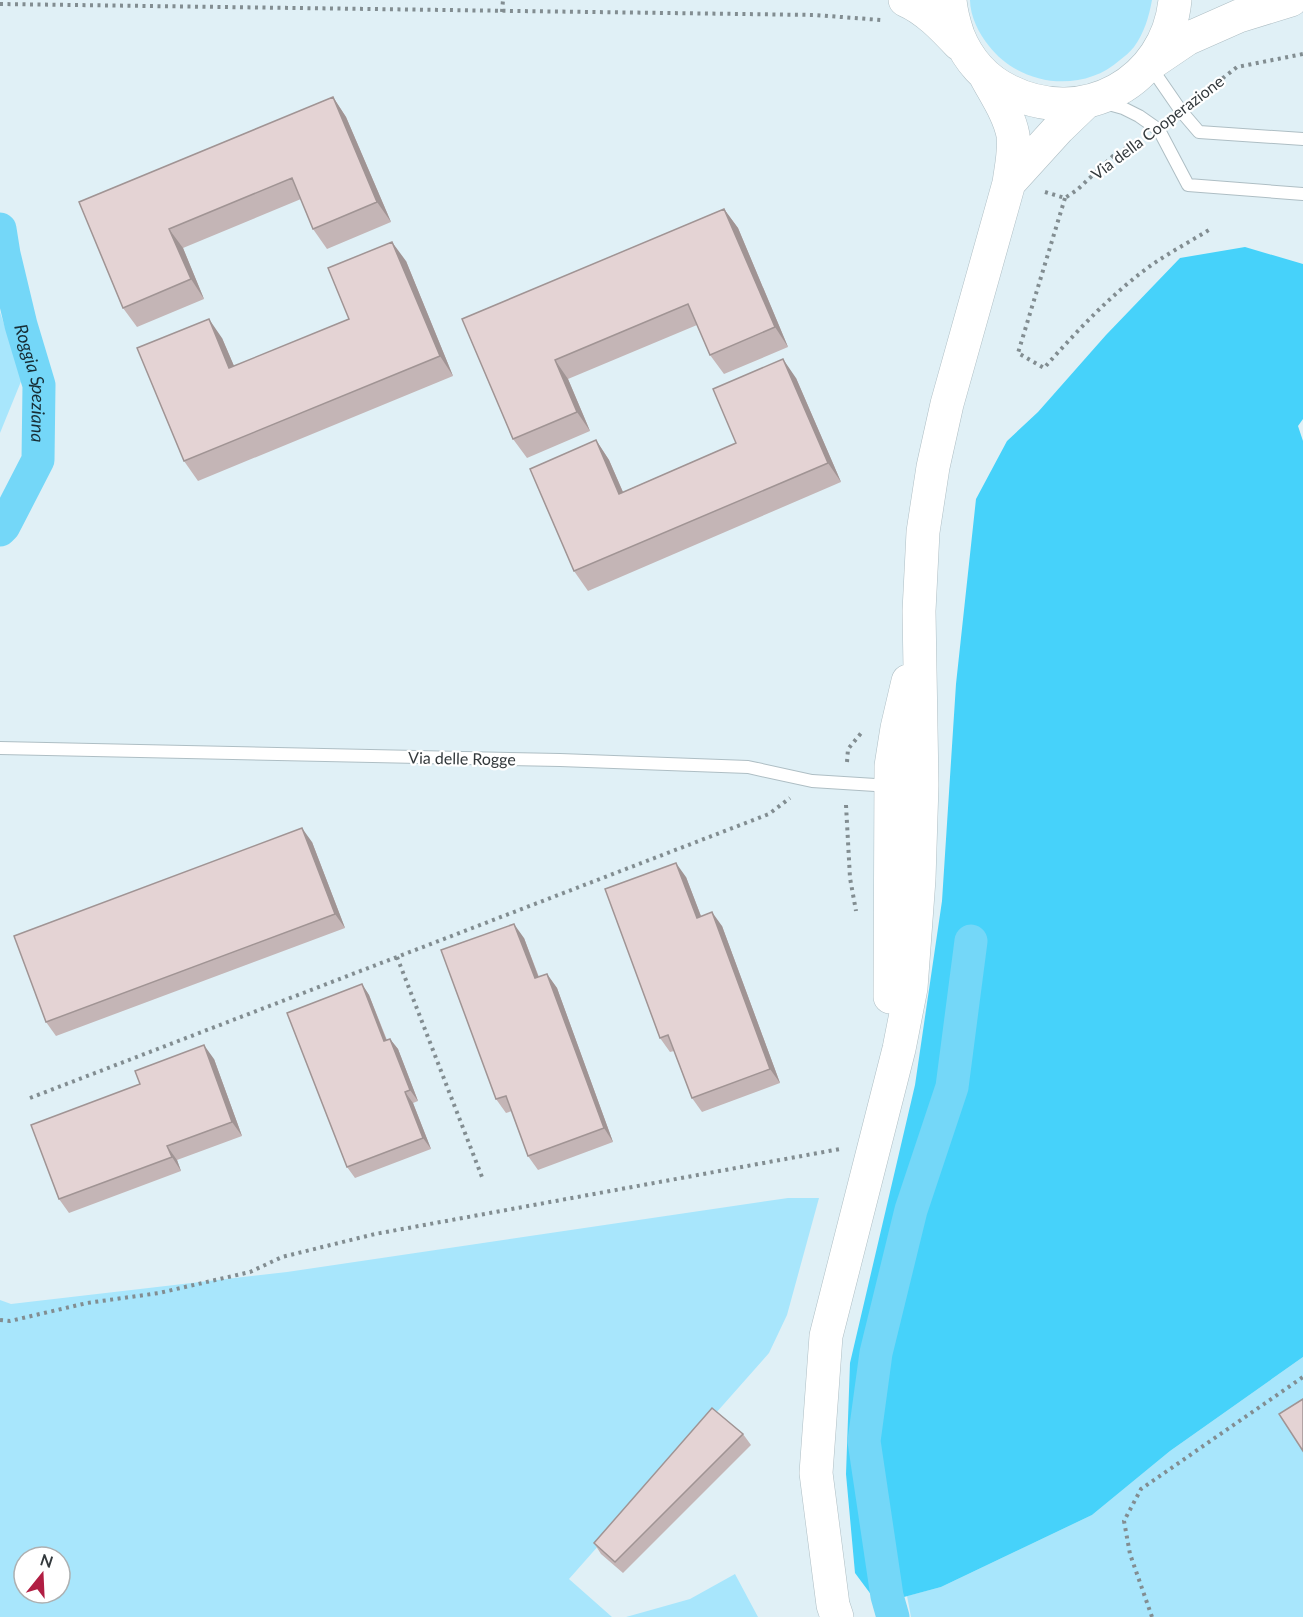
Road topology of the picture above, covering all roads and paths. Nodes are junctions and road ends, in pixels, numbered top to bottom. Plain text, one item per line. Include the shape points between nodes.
1 (503, 0) edge
2 (950, 0) edge
3 (1175, 0) edge
4 (1291, 0) edge
5 (0, 4) edge
6 (898, 10) edge
7 (502, 12) junction
8 (963, 48) junction
9 (1303, 54) edge
10 (1149, 65) junction
11 (985, 75) junction
12 (1091, 101) junction
13 (1181, 111) junction
14 (1159, 130) junction
15 (1303, 139) edge
16 (1009, 183) junction
17 (1303, 194) edge
18 (1065, 198) junction
19 (1212, 228) dead end
20 (0, 748) edge
21 (812, 781) junction
22 (906, 786) junction
23 (397, 957) junction
24 (30, 1098) dead end
25 (849, 1147) dead end
26 (482, 1178) dead end
27 (0, 1320) edge
28 (1303, 1377) edge
29 (837, 1617) edge
30 (1152, 1617) edge

1 - 7 path
2 - 8 street
3 - 10 street via 1164,42
4 - 10 street via 1239,16 1187,39
5 - 7 path
6 - 7 path via 815,15
6 - 8 street via 920,9
8 - 11 street
9 - 13 path, Via della Cooperazione via 1237,67
10 - 12 street via 1127,84
10 - 13 lane
11 - 12 street via 1022,98 1065,105
11 - 16 street via 1012,135
12 - 14 lane via 1123,108
12 - 16 street via 1059,128
13 - 15 lane via 1199,132
14 - 17 lane via 1188,185
14 - 18 path, Via della Cooperazione via 1113,156
16 - 18 path
16 - 22 street via 933,467 923,532 920,611 891,766
18 - 19 path via 1018,353 1044,368 1127,285
20 - 21 lane, Via delle Rogge via 748,767
21 - 22 lane, Via delle Rogge
21 - 23 path via 769,814
22 - 29 street via 883,1109 826,1336 816,1473
23 - 24 path
23 - 26 path
25 - 27 path via 375,1234 282,1257 239,1275
28 - 30 path via 1141,1489 1124,1521 1130,1554

